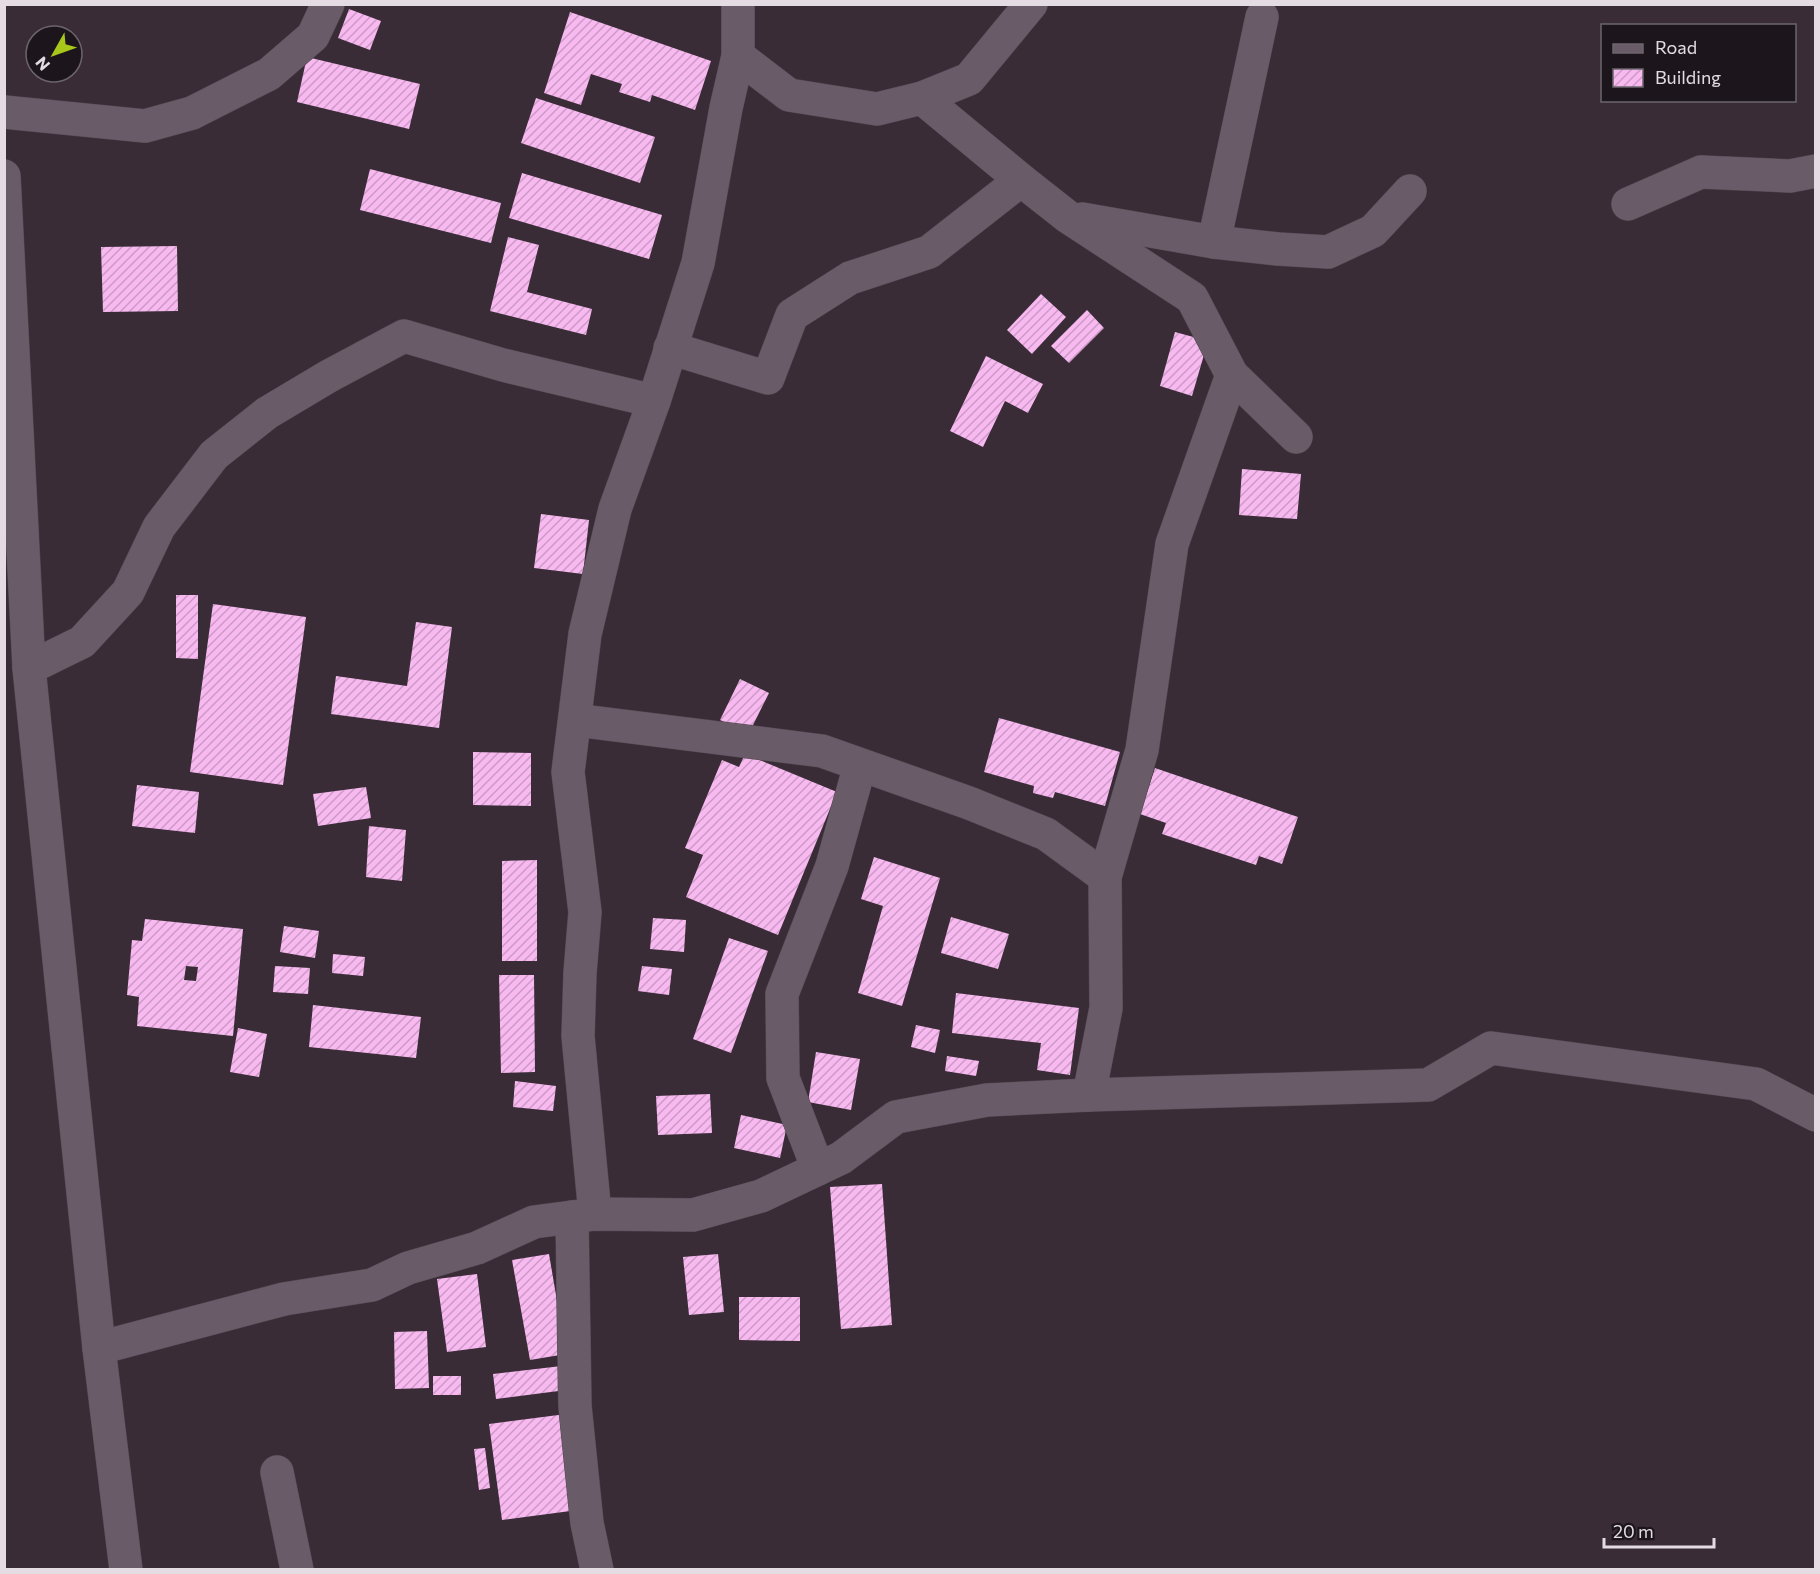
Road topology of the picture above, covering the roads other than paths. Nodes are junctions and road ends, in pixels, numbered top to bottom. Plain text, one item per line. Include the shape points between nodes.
1 (328, 4) edge
2 (738, 4) edge
3 (1031, 4) edge
4 (1262, 17) dead end
5 (738, 56) junction
6 (922, 98) junction
7 (4, 112) edge
8 (1815, 171) edge
9 (4, 176) edge
10 (1021, 180) junction
11 (1410, 191) dead end
12 (1628, 204) dead end
13 (1068, 217) junction
14 (1214, 242) junction
15 (670, 348) junction
16 (1232, 375) junction
17 (654, 401) junction
18 (1296, 437) dead end
19 (28, 668) junction
20 (575, 720) junction
21 (860, 765) junction
22 (1105, 877) junction
23 (1089, 1095) junction
24 (1815, 1115) edge
25 (818, 1169) junction
26 (584, 1215) junction
27 (99, 1348) junction
28 (277, 1472) dead end
29 (126, 1569) edge
30 (297, 1569) edge
31 (597, 1569) edge

1 - 7 street via 313,36 269,74 192,113 145,126
2 - 5 street
3 - 6 street via 969,79
4 - 14 street
5 - 6 street via 789,95 877,109
5 - 15 street via 698,263
6 - 10 street
8 - 12 street via 1790,176 1701,172
9 - 19 street
10 - 13 street
10 - 15 street via 929,252 850,278 792,315 768,378
11 - 14 street via 1373,231 1328,252
13 - 14 street
13 - 16 street via 1192,298
15 - 17 street
16 - 18 street
16 - 22 street via 1172,544 1142,750
17 - 19 street via 503,365 404,336 267,413 214,455 159,526 128,592 82,642
17 - 20 street via 615,508 585,634
19 - 27 street
20 - 21 street via 822,751
20 - 26 street via 568,772 585,912 578,1036
21 - 22 street via 1046,834
21 - 25 street via 832,866 782,994 783,1078
22 - 23 street via 1106,1008
23 - 24 street via 1428,1085 1491,1048 1756,1084
23 - 25 street via 987,1100 896,1117 841,1158
25 - 26 street via 761,1196 693,1215
26 - 27 street via 534,1222 477,1248 408,1268 372,1285 284,1299
26 - 31 street via 575,1406 587,1523
27 - 29 street
28 - 30 street

